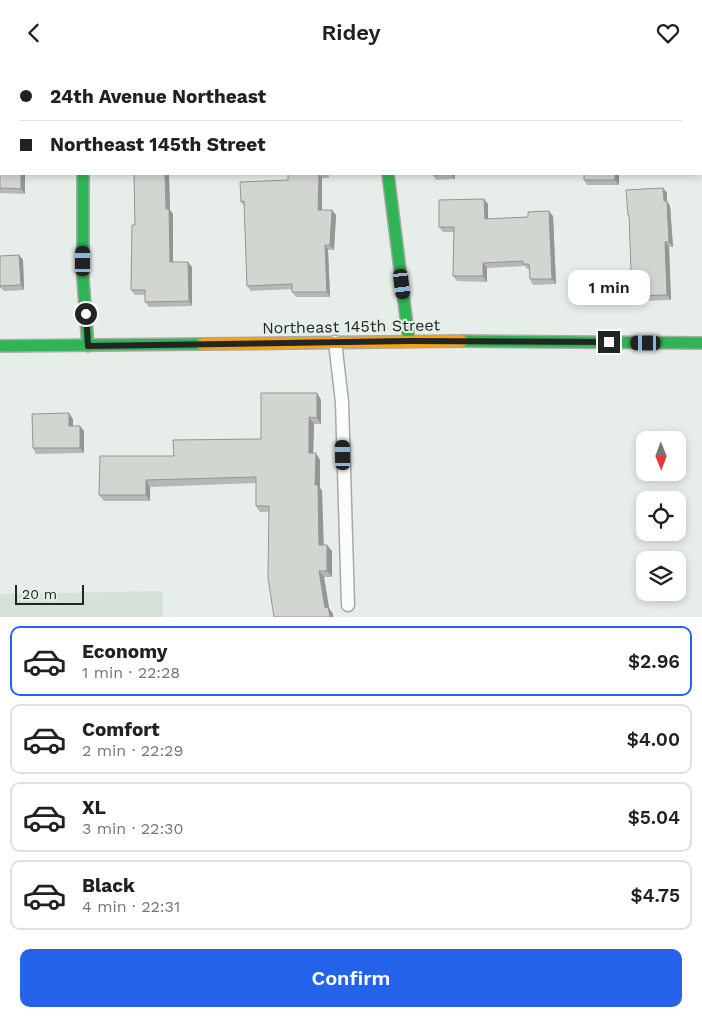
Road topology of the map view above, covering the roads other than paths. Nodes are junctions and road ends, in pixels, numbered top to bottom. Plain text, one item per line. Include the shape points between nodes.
1 (83, 175) edge
2 (388, 175) edge
3 (409, 341) junction
4 (335, 342) junction
5 (702, 343) edge
6 (0, 346) edge
7 (88, 346) junction
8 (348, 605) dead end

1 - 7 main road via 83,279
2 - 3 main road
3 - 4 main road, Northeast 145th Street
3 - 5 main road, Northeast 145th Street
4 - 7 main road, Northeast 145th Street
4 - 8 lane via 342,402
6 - 7 main road, Northeast 145th Street

